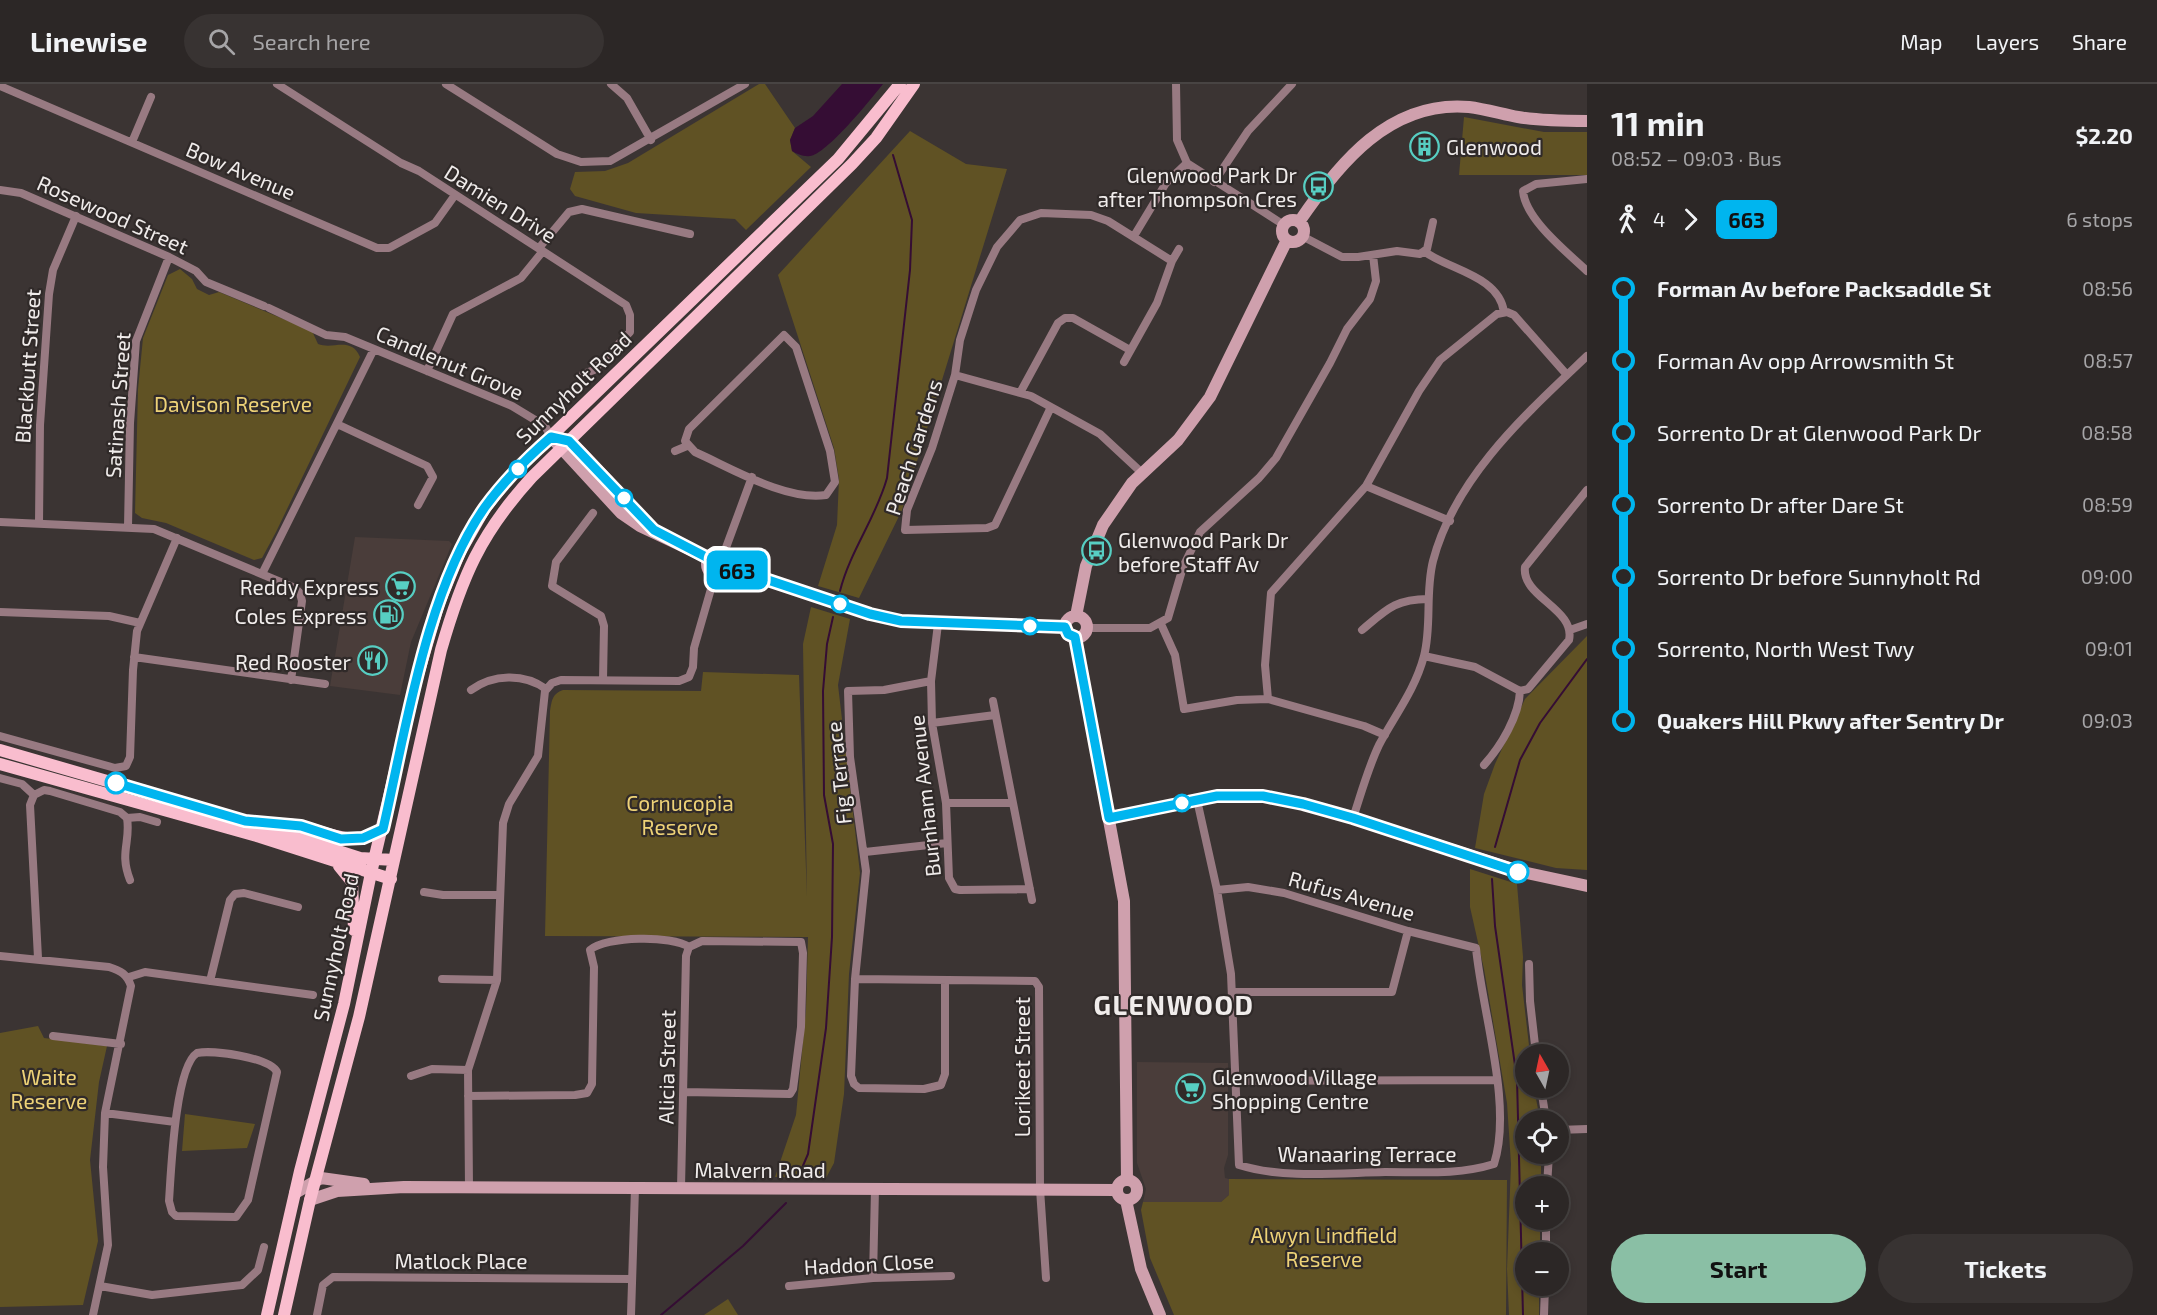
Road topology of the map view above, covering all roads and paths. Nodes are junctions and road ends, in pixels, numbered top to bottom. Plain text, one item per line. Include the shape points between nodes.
1 (277, 84) edge
2 (446, 84) edge
3 (610, 84) edge
4 (745, 84) edge
5 (900, 84) edge
6 (914, 84) edge
7 (1176, 84) edge
8 (1292, 84) edge
9 (0, 86) edge
10 (730, 88) edge
11 (151, 97) dead end
12 (1587, 120) edge
13 (651, 140) junction
14 (132, 142) junction
15 (1187, 163) junction
16 (1587, 179) edge
17 (1214, 182) junction
18 (0, 190) edge
19 (455, 195) junction
20 (76, 216) junction
21 (1299, 222) junction
22 (1433, 222) dead end
23 (1284, 225) junction
24 (690, 234) dead end
25 (1134, 236) junction
26 (1302, 236) junction
27 (1287, 240) junction
28 (541, 249) junction
29 (1179, 249) dead end
30 (1425, 252) junction
31 (1373, 255) junction
32 (169, 257) junction
33 (1172, 261) junction
34 (1586, 267) edge
35 (266, 307) joint
36 (1504, 312) junction
37 (374, 349) junction
38 (1130, 350) junction
39 (1587, 356) edge
40 (1124, 362) dead end
41 (427, 371) junction
42 (583, 374) dead end
43 (955, 375) junction
44 (1567, 375) junction
45 (1021, 391) junction
46 (1051, 407) junction
47 (337, 423) junction
48 (551, 437) junction
49 (564, 445) junction
50 (687, 446) junction
51 (675, 451) dead end
52 (1142, 473) junction
53 (752, 477) junction
54 (1366, 486) junction
55 (1584, 491) edge
56 (418, 505) dead end
57 (593, 513) dead end
58 (1450, 521) junction
59 (0, 522) edge
60 (39, 523) junction
61 (128, 527) junction
62 (177, 538) junction
63 (724, 553) junction
64 (708, 558) junction
65 (732, 568) junction
66 (262, 574) junction
67 (715, 575) junction
68 (1428, 599) junction
69 (0, 612) edge
70 (1076, 616) junction
71 (140, 623) junction
72 (938, 624) junction
73 (1161, 624) junction
74 (1587, 624) edge
75 (1065, 627) junction
76 (1086, 628) junction
77 (1362, 630) dead end
78 (1570, 630) junction
79 (1075, 637) junction
80 (1424, 656) junction
81 (134, 657) junction
82 (291, 680) junction
83 (603, 680) junction
84 (931, 681) junction
85 (325, 684) dead end
86 (546, 689) junction
87 (471, 690) dead end
88 (1520, 691) junction
89 (1268, 699) junction
90 (993, 701) dead end
91 (995, 715) junction
92 (932, 723) junction
93 (1384, 735) junction
94 (0, 736) edge
95 (0, 750) edge
96 (0, 764) edge
97 (1484, 765) dead end
98 (0, 778) edge
99 (34, 795) junction
100 (1197, 800) junction
101 (946, 803) junction
102 (1013, 803) junction
103 (127, 818) junction
104 (1109, 818) junction
105 (1353, 818) junction
106 (245, 821) junction
107 (157, 822) dead end
108 (383, 829) junction
109 (947, 843) junction
110 (865, 852) junction
111 (394, 860) junction
112 (335, 863) junction
113 (373, 867) junction
114 (390, 879) junction
115 (130, 880) dead end
116 (1587, 886) edge
117 (1030, 889) junction
118 (1217, 890) junction
119 (424, 892) dead end
120 (500, 895) junction
121 (1032, 900) dead end
122 (298, 908) dead end
123 (1408, 931) junction
124 (689, 947) junction
125 (0, 956) edge
126 (354, 956) junction
127 (38, 958) junction
128 (1529, 964) dead end
129 (129, 977) junction
130 (855, 979) junction
131 (442, 980) dead end
132 (497, 980) junction
133 (210, 981) junction
134 (945, 981) junction
135 (1232, 992) junction
136 (313, 995) dead end
137 (53, 1035) dead end
138 (121, 1044) junction
139 (1535, 1044) edge
140 (468, 1070) junction
141 (411, 1076) dead end
142 (1496, 1080) junction
143 (1236, 1081) junction
144 (684, 1092) junction
145 (468, 1096) junction
146 (105, 1113) junction
147 (175, 1122) junction
148 (1587, 1129) edge
149 (1569, 1130) edge
150 (1127, 1179) junction
151 (315, 1180) junction
152 (404, 1187) junction
153 (469, 1188) junction
154 (634, 1188) junction
155 (681, 1188) junction
156 (875, 1189) junction
157 (1040, 1189) junction
158 (1116, 1190) junction
159 (295, 1193) junction
160 (310, 1200) junction
161 (1126, 1200) junction
162 (264, 1247) dead end
163 (951, 1276) dead end
164 (873, 1278) junction
165 (1046, 1278) dead end
166 (632, 1279) junction
167 (100, 1286) junction
168 (789, 1286) dead end
169 (1545, 1296) edge
170 (93, 1315) edge
171 (267, 1315) edge
172 (284, 1315) edge
173 (317, 1315) edge
174 (631, 1315) edge
175 (1160, 1315) edge
176 (1544, 1315) edge

1 - 19 street, Damien Drive
2 - 13 street via 568,159 592,164 610,161
3 - 13 street via 627,98
4 - 10 street
5 - 48 main road, Sunnyholt Road via 838,159
6 - 49 main road, Sunnyholt Road via 876,138 852,164
7 - 15 street via 1177,140
8 - 17 street via 1248,130
9 - 14 street, Bow Avenue
10 - 13 street
11 - 14 street
12 - 21 street via 1534,119 1459,107 1411,115 1366,141 1328,182
14 - 19 street, Bow Avenue via 381,249 435,223
15 - 17 street
15 - 25 street via 1169,179
16 - 34 street via 1536,184 1523,191 1533,215
17 - 23 street
18 - 20 street, Rosewood Street via 21,193
19 - 28 street, Damien Drive
20 - 32 street, Rosewood Street
20 - 60 street, Blackbutt Street via 53,270 49,294 40,425
21 - 23 street via 1292,220
21 - 26 street
22 - 30 street
23 - 27 street via 1282,233
24 - 28 street via 582,209 569,212
25 - 33 street
25 - 43 street, Peach Gardens via 1091,215 1041,213 1020,220 997,247 976,290 960,340
26 - 27 street via 1295,241
26 - 31 street via 1342,257
27 - 52 street via 1210,397 1178,440
28 - 41 street via 521,278 453,314
28 - 42 street, Damien Drive via 620,299 630,315 630,332 624,340 594,370
29 - 33 street
30 - 31 street
30 - 36 street via 1483,283 1499,299
31 - 73 street via 1374,293 1345,333 1281,448 1259,478 1200,532 1183,567 1173,610
32 - 35 street, Rosewood Street via 196,271 206,282
32 - 61 street, Satinash Street via 136,341 129,433
33 - 38 street via 1154,308
35 - 37 street, Candlenut Grove via 326,335 338,335
36 - 44 street via 1514,315
36 - 54 street via 1440,360
37 - 41 street, Candlenut Grove
37 - 47 street
38 - 40 street
38 - 45 street via 1074,318 1065,318 1058,323
39 - 44 street
41 - 48 street, Candlenut Grove via 526,414 545,426
43 - 45 street
43 - 46 street, Peach Gardens via 907,510 905,530 995,525
44 - 58 street via 1490,454
45 - 46 street
46 - 52 street via 1100,434
47 - 56 street via 427,466 433,477
47 - 66 street
48 - 49 street
48 - 108 main road, Sunnyholt Road via 498,490 460,552 439,603 417,678
49 - 64 street via 654,530
49 - 111 main road, Sunnyholt Road via 498,518 464,578 441,650
50 - 51 street
50 - 53 street
50 - 53 street via 685,436 689,429 784,335 796,347 828,443 835,478 826,495 796,494
52 - 70 street via 1114,507 1097,537 1079,590
53 - 63 street
54 - 58 street
54 - 89 street via 1270,593 1265,665
55 - 78 street via 1521,573
57 - 83 street via 556,562 552,586 601,616
58 - 68 street via 1434,560
59 - 60 street
60 - 61 street
61 - 62 street via 154,529
62 - 66 street
62 - 71 street
63 - 64 street
63 - 65 street via 731,559
64 - 67 street via 708,568
65 - 67 street via 723,576
65 - 72 street via 879,616
66 - 82 street via 295,588 301,595
67 - 83 street via 689,677 679,681
68 - 77 street via 1393,604
68 - 80 street
69 - 71 street via 109,616
70 - 75 street
70 - 76 street via 1084,620
71 - 81 street
72 - 75 street
72 - 84 street, Burnham Avenue
73 - 76 street via 1150,628
73 - 89 street via 1175,655 1184,709
74 - 78 street
75 - 79 street
76 - 79 street via 1084,634
78 - 88 street via 1569,640 1528,689
79 - 104 street
80 - 88 street via 1475,667
80 - 93 street via 1407,701
81 - 82 street
81 - 94 street via 130,757 126,766 115,768
82 - 85 street
83 - 86 street via 561,680
84 - 92 street, Burnham Avenue
84 - 110 street, Fig Terrace via 884,690 848,691 850,757
86 - 87 street via 530,679 495,679
86 - 120 street via 538,756 509,804 503,823
88 - 97 street via 1519,705 1495,753
89 - 93 street
90 - 91 street
91 - 92 street
91 - 102 street
92 - 101 street, Burnham Avenue
93 - 105 street
95 - 106 main road
96 - 112 main road via 260,837
98 - 99 street via 22,784
99 - 103 street via 50,791 120,812
99 - 127 street via 30,805
100 - 104 street
100 - 105 street via 1263,796
100 - 118 street
101 - 102 street
101 - 109 street, Burnham Avenue
102 - 117 street
103 - 107 street
103 - 115 street via 129,827 123,853
104 - 150 street via 1125,912
105 - 116 street via 1518,872
106 - 108 main road via 301,826 341,839 363,838
106 - 113 main road
108 - 113 main road, Sunnyholt Road
109 - 110 street
109 - 117 street, Burnham Avenue via 949,878 956,889
110 - 130 street, Fig Terrace
111 - 113 main road
111 - 114 main road, Sunnyholt Road
112 - 113 main road
112 - 126 main road via 348,875 354,891
113 - 114 main road
113 - 126 main road, Sunnyholt Road
114 - 151 main road, Sunnyholt Road via 356,1028
117 - 121 street
118 - 123 street, Rufus Avenue via 1248,887 1284,893
118 - 135 street
119 - 120 street
120 - 132 street
122 - 133 street via 235,894 230,900
123 - 135 street via 1392,992
123 - 142 street, Rufus Avenue via 1476,948
124 - 144 street, Alicia Street
124 - 144 street via 702,941 801,942 801,1027 790,1094
124 - 145 street via 678,942 626,940 601,942 590,950 594,966 590,1089 575,1095
125 - 127 street
126 - 159 main road, Sunnyholt Road
127 - 129 street via 109,967
128 - 139 street
129 - 133 street via 145,972
129 - 138 street via 131,996
130 - 134 street, Lorikeet Street
130 - 134 street, Fig Terrace via 851,1076 859,1088 924,1089 941,1085 945,1074
131 - 132 street
132 - 140 street
133 - 136 street
134 - 157 street, Lorikeet Street via 1035,981 1039,987
135 - 143 street
137 - 138 street
138 - 146 street
140 - 141 street via 432,1069
140 - 145 street
142 - 143 street
142 - 143 street, Wanaaring Terrace via 1500,1147 1494,1164 1472,1171 1337,1173 1259,1171 1239,1165
144 - 155 street, Alicia Street
145 - 153 street
146 - 147 street
146 - 167 street via 103,1167 108,1245
147 - 147 street via 186,1065 197,1053 221,1053 265,1061 274,1067 252,1183 236,1217 176,1216 172,1212 169,1201
148 - 149 street
150 - 158 street via 1120,1181
150 - 161 street via 1137,1191 1135,1197
151 - 152 street, Malvern Road via 330,1178
151 - 159 street
151 - 160 main road, Sunnyholt Road
152 - 153 street, Malvern Road
152 - 160 street, Malvern Road via 337,1191
153 - 154 street, Malvern Road
154 - 155 street, Malvern Road
154 - 166 street
155 - 156 street, Malvern Road
156 - 157 street, Malvern Road
156 - 164 street
157 - 158 street, Malvern Road
157 - 165 street
158 - 161 street
159 - 171 main road, Sunnyholt Road
160 - 172 main road, Sunnyholt Road
161 - 175 street via 1141,1269
162 - 167 street via 258,1270 242,1285 152,1295
163 - 164 street, Haddon Close
164 - 168 street, Haddon Close
166 - 173 street, Matlock Place via 333,1277 323,1285
166 - 174 street
167 - 170 street
169 - 176 street

